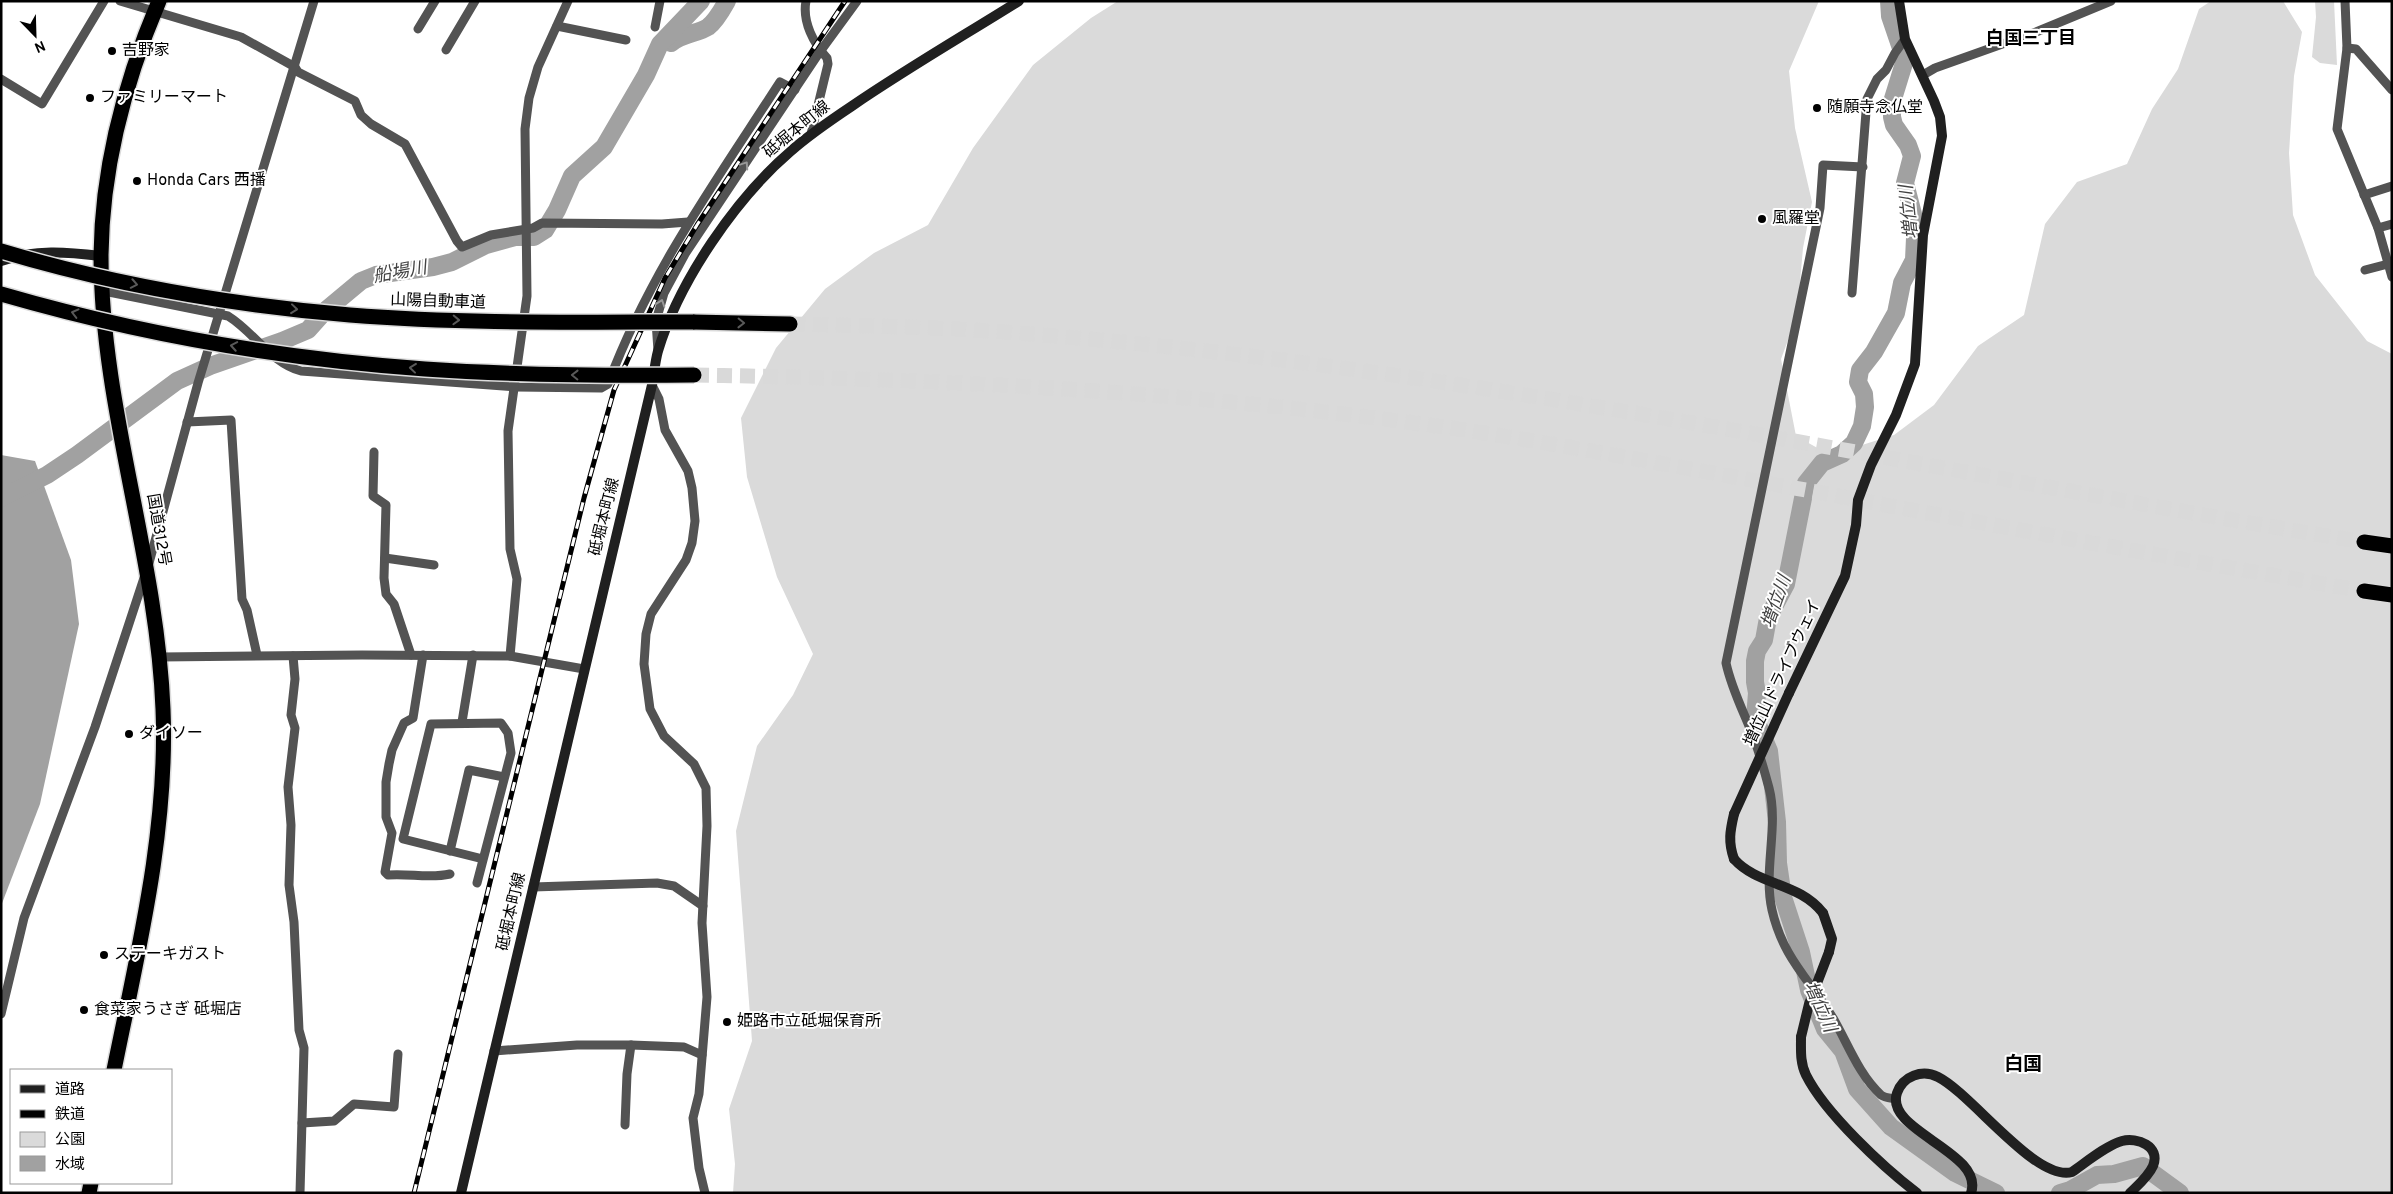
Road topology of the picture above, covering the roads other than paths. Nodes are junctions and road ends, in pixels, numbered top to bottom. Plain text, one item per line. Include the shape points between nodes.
1 (104, 1) edge
2 (120, 1) edge
3 (314, 1) edge
4 (435, 1) edge
5 (475, 1) edge
6 (660, 1) edge
7 (806, 1) edge
8 (857, 1) edge
9 (1019, 1) edge
10 (1899, 1) edge
11 (2111, 1) edge
12 (2344, 1) edge
13 (567, 2) edge
14 (157, 6) edge
15 (557, 26) junction
16 (655, 27) dead end
17 (418, 29) dead end
18 (626, 40) dead end
19 (1905, 40) junction
20 (2347, 48) junction
21 (446, 50) dead end
22 (820, 53) junction
23 (294, 67) junction
24 (1923, 75) junction
25 (1, 79) edge
26 (795, 90) junction
27 (2392, 90) edge
28 (811, 134) junction
29 (1863, 168) junction
30 (2392, 186) edge
31 (2364, 195) junction
32 (688, 222) junction
33 (2392, 224) edge
34 (525, 228) junction
35 (2378, 228) junction
36 (101, 256) junction
37 (2, 257) edge
38 (2388, 264) junction
39 (2365, 270) dead end
40 (2392, 278) edge
41 (104, 291) junction
42 (1852, 293) dead end
43 (1, 294) edge
44 (220, 314) junction
45 (790, 324) tunnel mouth
46 (658, 351) junction
47 (694, 375) tunnel mouth
48 (652, 384) junction
49 (516, 387) junction
50 (187, 422) junction
51 (374, 452) dead end
52 (2364, 542) tunnel mouth
53 (2392, 546) edge
54 (385, 558) junction
55 (434, 565) dead end
56 (147, 568) junction
57 (2364, 591) tunnel mouth
58 (2392, 595) edge
59 (257, 655) junction
60 (411, 655) junction
61 (423, 655) junction
62 (473, 655) junction
63 (293, 656) junction
64 (510, 656) junction
65 (160, 657) junction
66 (584, 669) junction
67 (462, 722) junction
68 (504, 777) junction
69 (450, 851) junction
70 (483, 859) junction
71 (450, 874) dead end
72 (476, 883) dead end
73 (533, 887) junction
74 (703, 906) junction
75 (1, 1014) edge
76 (631, 1046) junction
77 (494, 1051) junction
78 (398, 1054) dead end
79 (702, 1055) junction
80 (114, 1069) edge
81 (1896, 1099) junction
82 (302, 1123) junction
83 (625, 1125) dead end
84 (300, 1193) edge
85 (461, 1193) edge
86 (705, 1193) edge
87 (1917, 1193) edge
88 (1971, 1193) edge
89 (2130, 1193) edge

1 - 25 street via 42,104
2 - 14 street
3 - 23 street
4 - 17 street
5 - 21 street
6 - 16 street
7 - 22 street via 806,21
8 - 22 street
9 - 28 street, 砥堀本町線 via 878,88
10 - 19 street, 増位山ドライブウェイ
11 - 24 street
12 - 20 street
13 - 15 street
14 - 23 street via 241,37
14 - 36 highway, 国道312号 via 133,68 114,137 105,192
15 - 18 street
15 - 34 street via 528,98
19 - 24 street, 増位山ドライブウェイ
19 - 29 street via 1867,99
20 - 27 street via 2356,49
20 - 31 street via 2338,129
22 - 26 street
22 - 28 street via 827,58 828,64
23 - 34 street via 355,101 361,115 371,124 405,144 462,247 491,235
23 - 44 street
24 - 87 street, 増位山ドライブウェイ, bridge via 1940,117 1942,136 1923,235 1915,364 1858,500 1846,576 1789,693 1734,814 1729,832 1729,846 1742,867 1803,894 1823,913 1832,939 1809,1004 1801,1037 1801,1060 1820,1097 1843,1125
26 - 32 street via 780,82
46 -> 26 street via 656,321 664,293 680,262
28 - 46 street, 砥堀本町線 via 776,164 730,215 682,295
29 - 42 street
29 - 81 street via 1823,165 1820,208 1726,663 1770,791 1772,908 1782,943 1832,1017 1859,1068 1883,1097
30 - 31 street
31 - 35 street
32 - 34 street via 542,223
32 - 49 street via 643,301 608,384 601,388
33 - 35 street
34 - 49 street via 527,296
35 - 38 street
36 - 37 street via 53,251
36 - 41 highway, 国道312号
37 -> 45 highway, 山陽自動車道, bridge via 203,297 350,315 519,322
38 - 39 street
38 - 40 street
41 - 44 street
41 - 56 highway, 国道312号 via 107,338 118,410
47 -> 43 highway, bridge via 511,374 337,360 171,335
44 - 49 street, bridge via 240,323 283,364 302,371
44 - 50 street
46 - 48 street, 砥堀本町線
48 - 66 street, 砥堀本町線
48 - 74 street via 665,430 688,471 695,521 686,560 652,614 646,634 644,664 650,709 664,736 694,764 706,788
49 - 64 street via 508,431 510,549 517,579
50 - 56 street
50 - 59 street via 231,420 242,599
51 - 54 street via 373,496 386,505
52 - 53 highway
54 - 55 street
54 - 60 street via 386,594 394,604
56 - 65 highway, 国道312号
56 - 75 street via 95,727 24,918
57 - 58 highway
59 - 63 street
59 - 65 street
60 - 61 street
60 - 63 street
61 - 62 street
61 - 71 street via 413,718 404,723 389,764 386,818 392,833 385,872 388,875 408,873 435,878
62 - 64 street
62 - 67 street
63 - 82 street via 295,679 291,714 295,728 288,787 291,825 289,885 299,1030 304,1048
64 - 66 street
65 - 80 highway, 国道312号 via 163,750 159,822 148,902
66 - 73 street, 砥堀本町線
67 - 68 street via 501,723 508,733 511,753
67 - 69 street via 431,724 403,839
68 - 69 street via 469,770
68 - 70 street
69 - 70 street
70 - 72 street
73 - 74 street via 656,883 674,886
73 - 77 street, 砥堀本町線
74 - 79 street via 707,997
76 - 77 street via 576,1045
76 - 79 street via 684,1047
76 - 83 street
77 - 85 street, 砥堀本町線
78 - 82 street via 394,1107 354,1104 334,1121
79 - 86 street via 699,1094 693,1118
81 - 88 street via 1907,1120 1970,1172
81 - 89 street via 1903,1083 1912,1076 1925,1073 1938,1077 2022,1151 2063,1174 2072,1172 2120,1141 2135,1139 2144,1142 2152,1151 2154,1164
82 - 84 street

